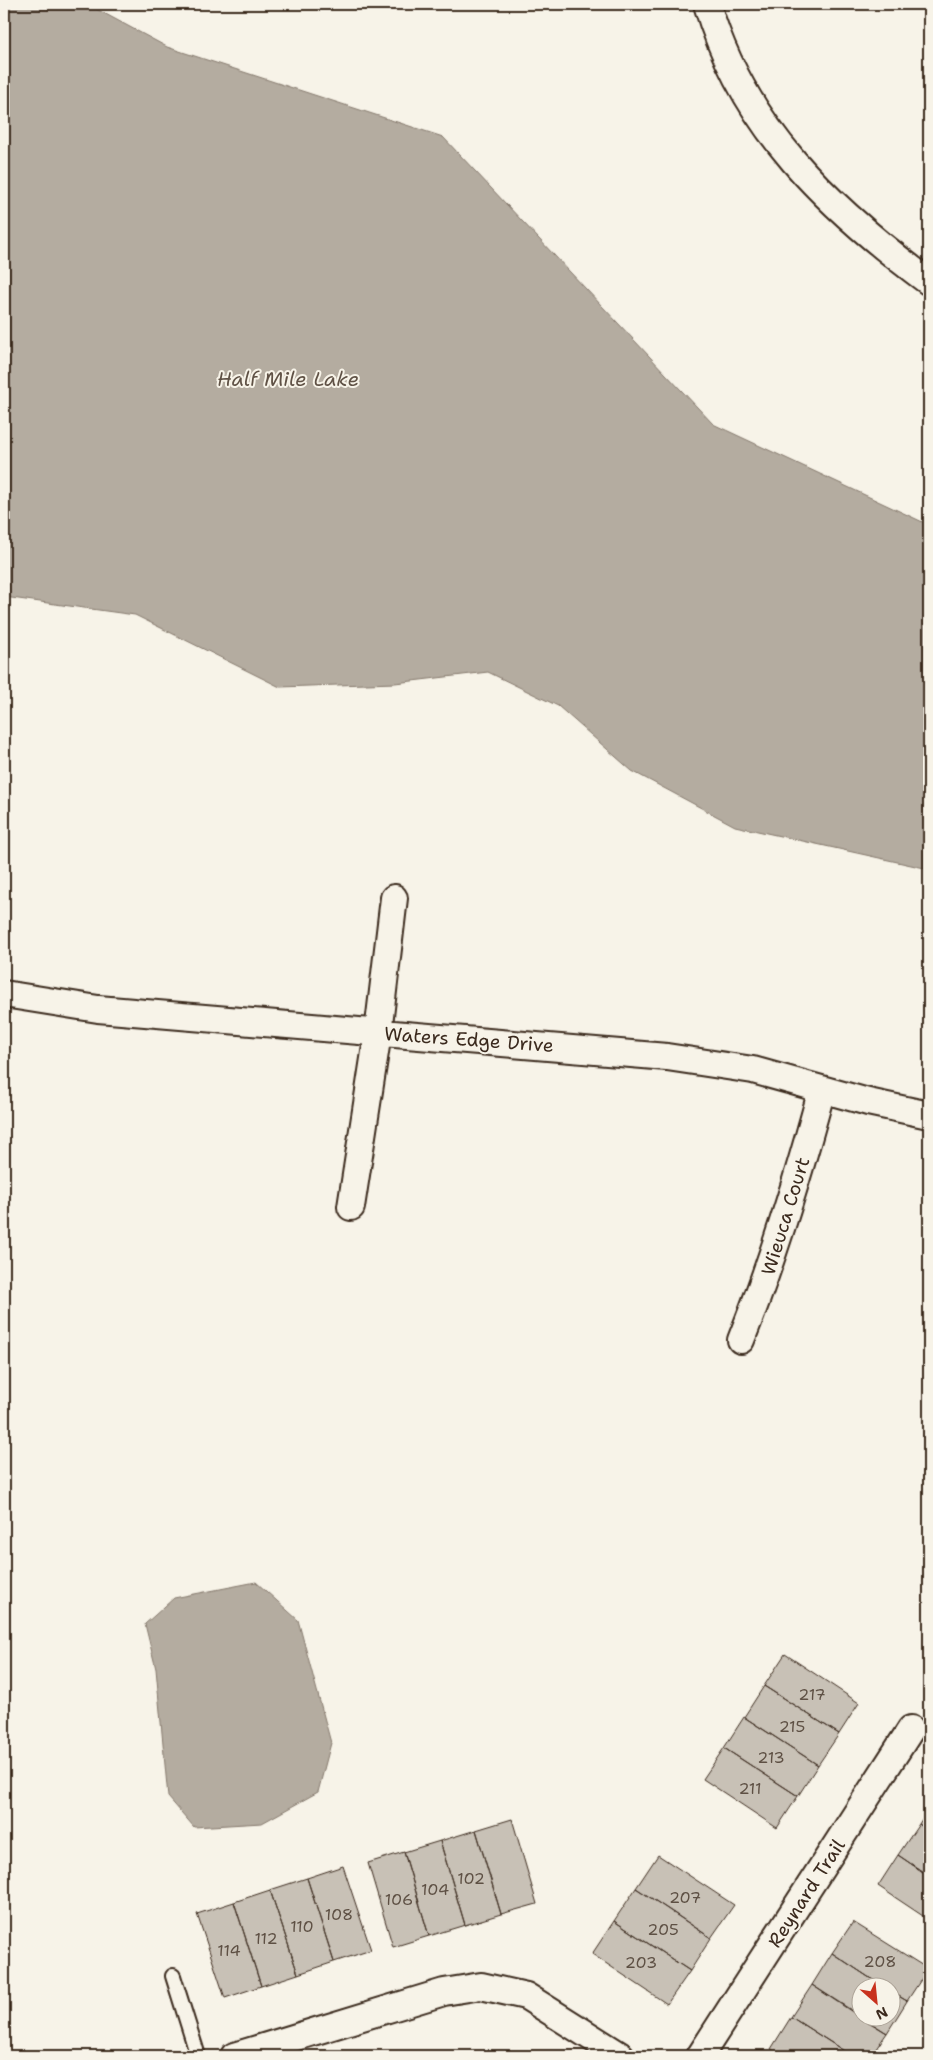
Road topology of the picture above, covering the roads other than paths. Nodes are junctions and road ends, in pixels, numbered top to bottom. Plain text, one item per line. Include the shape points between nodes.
1 (707, 4) edge
2 (929, 282) edge
3 (394, 898) dead end
4 (4, 994) edge
5 (378, 1032) junction
6 (822, 1089) junction
7 (929, 1115) edge
8 (351, 1207) dead end
9 (740, 1340) dead end
10 (912, 1729) dead end
11 (173, 1976) dead end
12 (198, 2056) edge
13 (234, 2056) edge
14 (621, 2056) edge
15 (700, 2056) edge

1 - 2 street via 740,84 791,158 826,198
3 - 5 street
4 - 5 street, Waters Edge Drive via 98,1009
5 - 6 street, Waters Edge Drive via 667,1056 753,1070
5 - 8 street
6 - 7 street, Waters Edge Drive
6 - 9 street, Wieuca Court via 764,1282
10 - 15 street, Reynard Trail
11 - 12 lane
13 - 14 street via 444,1992 481,1986 526,1996

